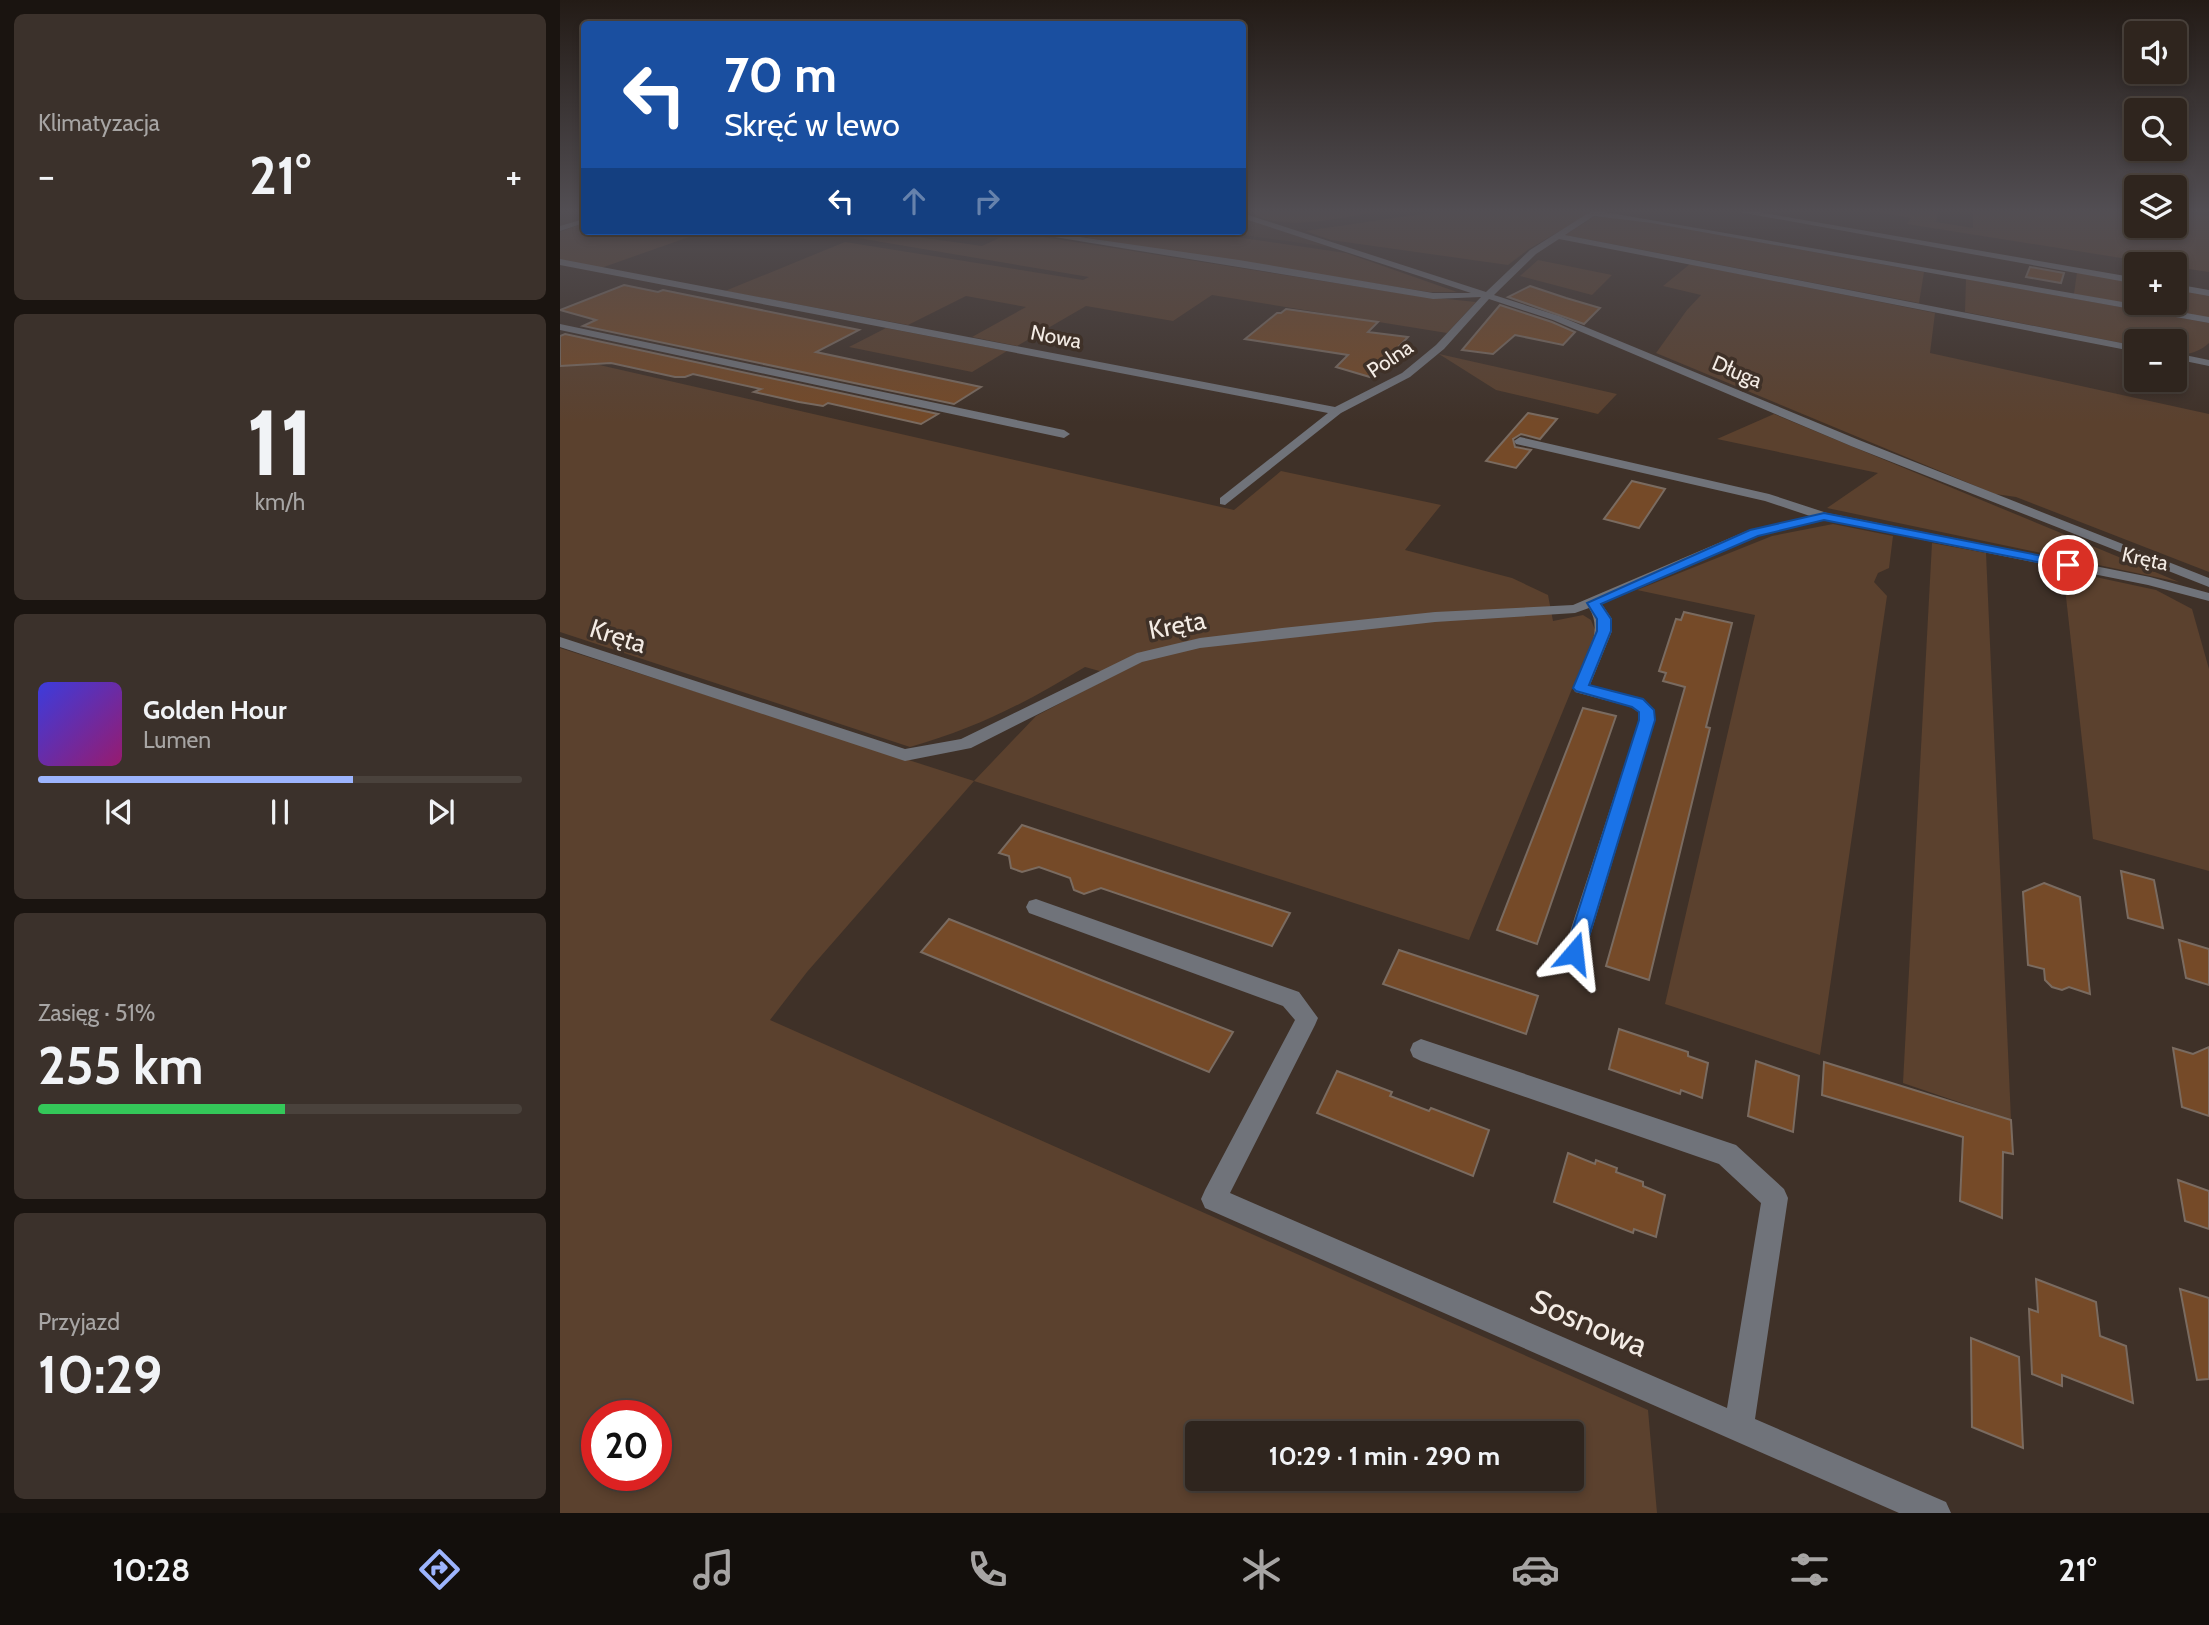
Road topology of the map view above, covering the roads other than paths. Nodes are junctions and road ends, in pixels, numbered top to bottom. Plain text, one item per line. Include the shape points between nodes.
1 (657, 281) edge
2 (1343, 281) edge
3 (1441, 281) edge
4 (1501, 281) edge
5 (1786, 281) edge
6 (1988, 281) edge
7 (2187, 289) edge
8 (2209, 293) edge
9 (1485, 295) junction
10 (2209, 320) edge
11 (560, 327) edge
12 (2124, 346) edge
13 (2187, 358) edge
14 (2209, 363) edge
15 (1337, 411) junction
16 (1064, 434) dead end
17 (1520, 442) dead end
18 (1225, 501) dead end
19 (1824, 516) junction
20 (2209, 583) edge
21 (2209, 597) edge
22 (1593, 603) junction
23 (560, 642) edge
24 (1036, 907) dead end
25 (1574, 953) dead end
26 (1421, 1049) dead end
27 (1739, 1426) junction
28 (1935, 1513) edge

1 - 15 street, Nowa
2 - 9 street via 1433,296
3 - 9 street, Długa
4 - 9 street, Polna
5 - 12 street
6 - 10 street
7 - 8 street
9 - 15 street, Polna via 1440,347 1406,375
9 - 20 street, Długa via 1588,330 1867,448
11 - 16 street
13 - 14 street
15 - 18 street, Polna
17 - 19 street, Kręta via 1769,498
19 - 21 street, Kręta via 2150,580
19 - 22 street, Kręta via 1754,533
22 - 23 street, Kręta via 1575,609 1435,617 1200,643 1137,658 965,744 905,755
22 - 25 street via 1604,619 1604,631 1581,688 1637,703 1646,710 1647,720
24 - 27 street, Sosnowa via 1291,999 1307,1018 1214,1199
26 - 27 street via 1727,1154 1775,1198
27 - 28 street, Sosnowa

